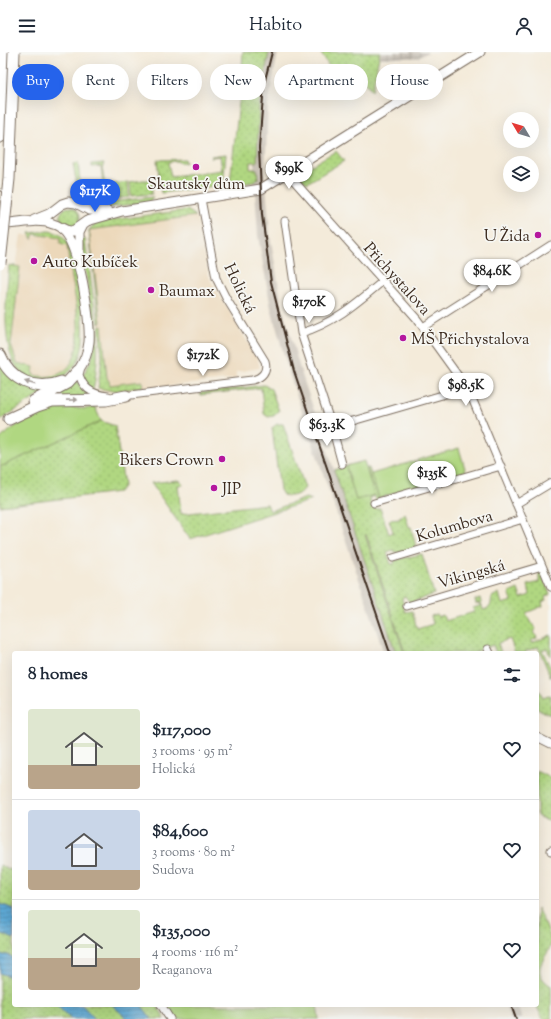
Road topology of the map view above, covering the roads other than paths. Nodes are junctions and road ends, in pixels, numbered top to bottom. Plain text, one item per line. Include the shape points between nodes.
1 (3, 52) edge
2 (14, 52) edge
3 (480, 52) edge
4 (0, 138) edge
5 (287, 173) junction
6 (201, 199) junction
7 (79, 205) junction
8 (58, 207) junction
9 (127, 210) junction
10 (285, 221) dead end
11 (24, 223) junction
12 (0, 226) edge
13 (82, 226) junction
14 (60, 228) junction
15 (551, 245) edge
16 (0, 263) edge
17 (79, 264) junction
18 (383, 281) junction
19 (423, 327) junction
20 (301, 333) junction
21 (0, 355) edge
22 (78, 371) junction
23 (465, 386) junction
24 (126, 396) junction
25 (9, 419) junction
26 (0, 426) edge
27 (332, 427) junction
28 (342, 464) dead end
29 (501, 466) junction
30 (551, 483) edge
31 (374, 503) dead end
32 (516, 504) junction
33 (523, 520) junction
34 (393, 558) dead end
35 (542, 566) junction
36 (551, 587) edge
37 (407, 606) dead end
38 (539, 738) edge
39 (551, 744) edge
40 (162, 1007) edge
41 (170, 1019) edge

1 - 4 main road
2 - 16 main road, bridge via 9,179
3 - 5 street
5 - 6 street via 261,189
5 - 18 street, Přichystalova
6 - 9 street
6 - 24 street, Holická via 216,278 265,361 265,370 259,378 252,380
7 - 8 street via 68,202
7 - 9 street via 89,210
7 - 13 street via 85,214
8 - 11 street via 47,216
8 - 14 street via 55,217
9 - 13 street via 92,219
10 - 20 street
11 - 12 street
11 - 14 street via 52,223
13 - 14 street via 73,231
13 - 17 street
14 - 17 street via 71,240
15 - 19 street
17 - 22 street via 89,339 86,357
18 - 19 street, Přichystalova
18 - 20 street via 350,308
19 - 23 street, Přichystalova
20 - 27 street
22 -> 21 main road via 56,384 33,385 9,370
22 - 24 street, Holická via 83,385 90,392
22 - 25 main road via 67,384 25,406
23 - 27 street via 456,391
23 - 29 street, Přichystalova
25 -> 24 main road via 52,401 102,400
25 - 26 main road
27 - 28 street
29 - 31 street
29 - 32 street, Přichystalova
30 - 32 street
32 - 33 street, Přichystalova
33 - 34 street, Kolumbova
33 - 35 street, Přichystalova
35 - 36 street, Přichystalova
35 - 37 street, Vikingská
38 - 39 street
40 - 41 street

